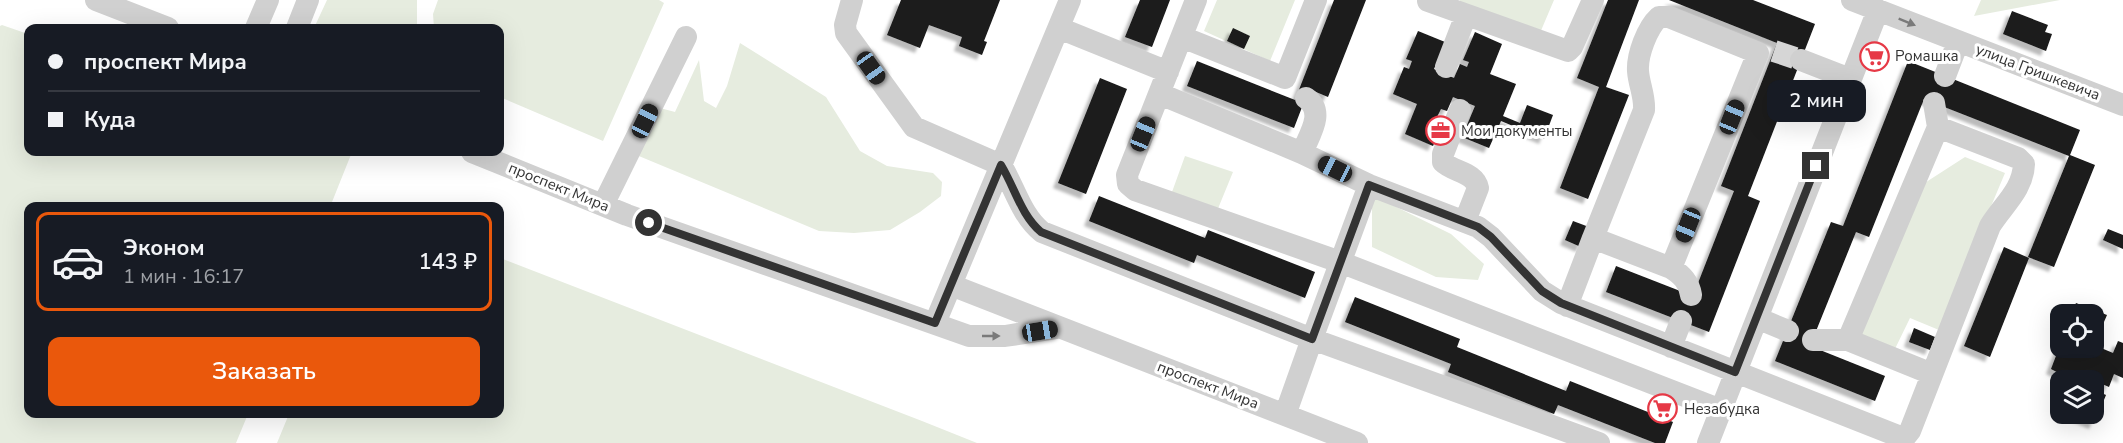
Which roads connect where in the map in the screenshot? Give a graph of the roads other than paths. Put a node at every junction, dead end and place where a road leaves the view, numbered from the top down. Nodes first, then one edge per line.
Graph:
1 (96, 0) edge
2 (268, 0) edge
3 (308, 0) edge
4 (852, 0) edge
5 (1070, 0) edge
6 (1196, 0) edge
7 (1316, 0) edge
8 (1593, 0) edge
9 (1852, 0) edge
10 (1428, 1) edge
11 (1878, 10) junction
12 (1466, 15) junction
13 (158, 24) edge
14 (258, 24) edge
15 (299, 24) edge
16 (1059, 28) junction
17 (686, 37) dead end
18 (1182, 37) junction
19 (1958, 42) junction
20 (1801, 60) tunnel mouth
21 (1446, 67) dead end
22 (1168, 72) junction
23 (1945, 76) dead end
24 (1850, 79) junction
25 (1296, 90) junction
26 (1160, 94) junction
27 (1934, 103) dead end
28 (2123, 105) edge
29 (1460, 110) dead end
30 (1938, 127) junction
31 (1302, 153) junction
32 (482, 156) edge
33 (1001, 165) junction
34 (1369, 185) junction
35 (603, 205) junction
36 (1465, 221) junction
37 (1593, 238) junction
38 (1340, 262) junction
39 (1671, 268) junction
40 (951, 285) junction
41 (1691, 295) dead end
42 (1567, 306) junction
43 (1756, 318) junction
44 (1681, 321) dead end
45 (935, 323) junction
46 (1058, 328) junction
47 (1788, 331) dead end
48 (1312, 339) junction
49 (1813, 340) dead end
50 (1848, 340) junction
51 (1671, 346) junction
52 (1735, 372) junction
53 (1932, 375) junction
54 (1721, 410) junction
55 (1285, 415) junction
56 (1357, 443) edge
57 (1599, 443) edge
58 (1708, 443) edge

1 - 13 street
2 - 14 street
3 - 15 street
4 - 33 street
5 - 16 street
6 - 18 street
7 - 25 street
8 - 12 street
9 - 11 street, улица Гришкевича
10 - 12 street
11 -> 19 street, улица Гришкевича
11 - 24 street
12 - 21 street
16 - 22 street
16 - 33 street
17 - 35 street
18 - 22 street
18 - 25 street
19 - 23 street
19 - 28 street, улица Гришкевича
20 - 24 street
22 - 26 street
24 - 43 street
25 - 31 street
26 - 31 street
26 - 38 street
27 - 30 street
29 - 36 street
30 - 50 street
30 - 53 street
31 - 34 street
32 - 35 street, проспект Мира
33 - 40 street
33 - 48 street
34 - 36 street
34 - 38 street
35 - 45 street, проспект Мира
36 - 42 street
37 - 39 street
37 - 39 street
37 - 42 street
38 - 48 street
38 - 54 street
39 - 41 street
40 - 45 street
40 - 46 street, проспект Мира
42 - 51 street
43 - 47 street
43 - 52 street
44 - 51 street
45 -> 46 street, проспект Мира
46 - 55 street, проспект Мира
48 - 55 street
48 - 57 street
49 - 50 street
50 - 53 street
51 - 52 street
52 - 53 street
52 - 54 street
54 - 58 street
55 - 56 street, проспект Мира

